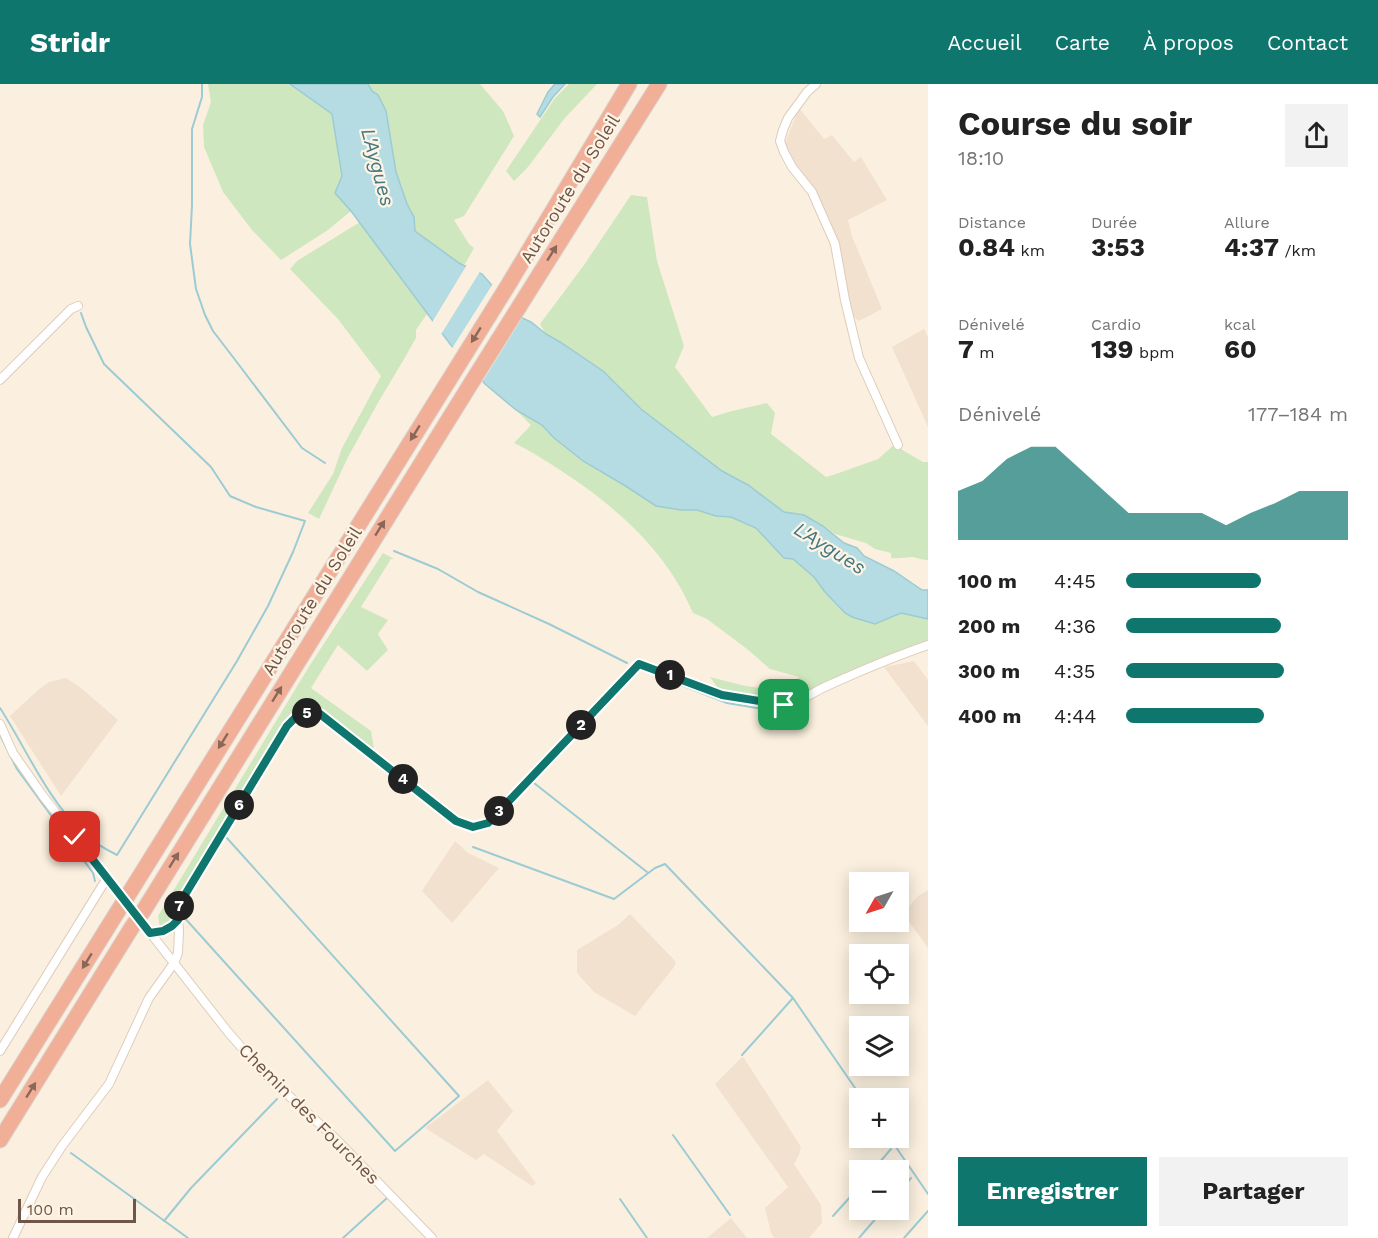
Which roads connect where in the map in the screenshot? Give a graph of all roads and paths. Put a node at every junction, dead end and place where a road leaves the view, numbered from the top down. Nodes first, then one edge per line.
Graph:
1 (629, 84) edge
2 (659, 84) edge
3 (816, 84) edge
4 (78, 306) dead end
5 (0, 380) edge
6 (898, 445) dead end
7 (928, 645) edge
8 (0, 724) edge
9 (107, 878) junction
10 (178, 920) junction
11 (150, 933) junction
12 (174, 963) junction
13 (0, 1052) edge
14 (0, 1101) edge
15 (0, 1140) edge
16 (13, 1238) edge
17 (432, 1238) edge

1 -> 14 highway, Autoroute du Soleil, bridge
15 -> 2 highway, Autoroute du Soleil, bridge
3 - 6 street
4 - 5 street
7 - 10 street
8 - 9 street, Chemin des Fourches
9 - 11 street, Chemin des Fourches
9 - 13 street
10 - 11 street
10 - 12 street
11 - 12 street, Chemin des Fourches
12 - 16 street
12 - 17 street, Chemin des Fourches

